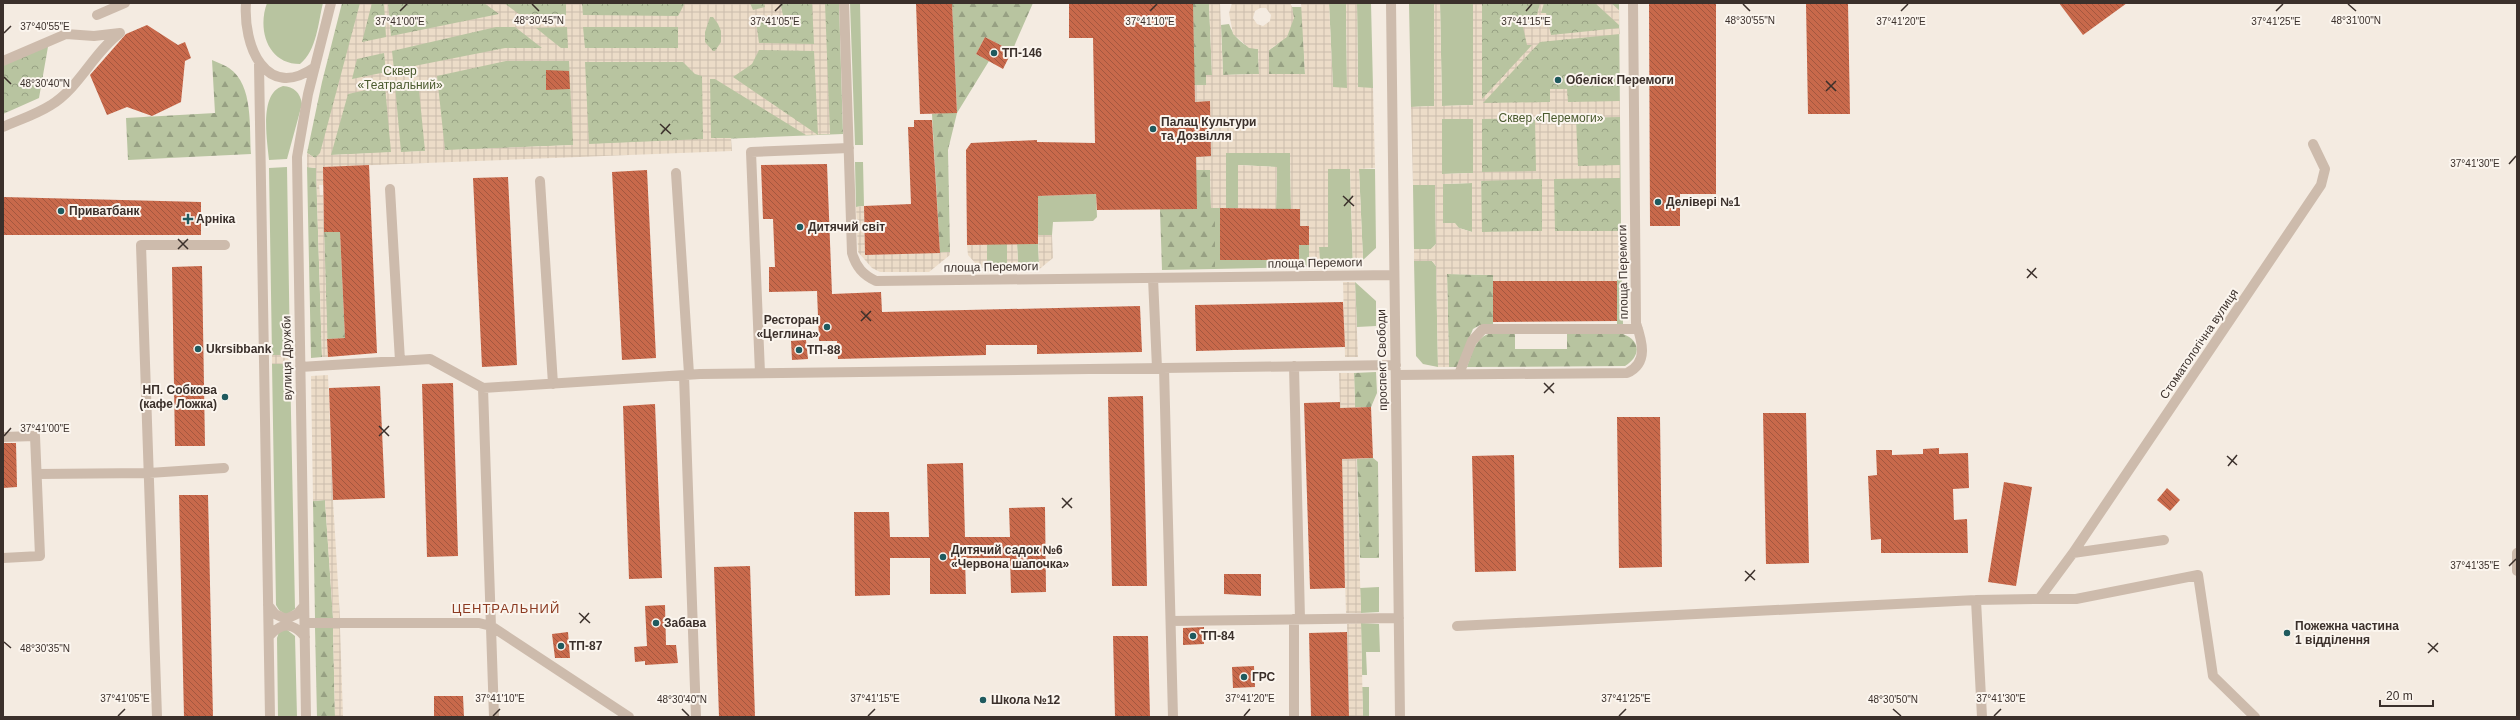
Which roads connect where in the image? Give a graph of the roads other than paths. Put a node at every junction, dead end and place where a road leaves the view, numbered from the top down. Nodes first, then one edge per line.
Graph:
1 (125, 3) edge
2 (238, 3) edge
3 (246, 3) edge
4 (331, 3) edge
5 (844, 3) edge
6 (1391, 3) edge
7 (1633, 3) edge
8 (97, 15) dead end
9 (245, 19) junction
10 (3, 61) edge
11 (259, 64) junction
12 (315, 67) junction
13 (3, 127) edge
14 (2313, 144) dead end
15 (849, 148) junction
16 (676, 173) dead end
17 (540, 181) dead end
18 (390, 189) dead end
19 (226, 245) dead end
20 (1394, 275) junction
21 (1153, 278) junction
22 (1638, 329) junction
23 (400, 361) junction
24 (1294, 366) junction
25 (300, 367) junction
26 (1160, 368) junction
27 (1396, 370) junction
28 (760, 373) junction
29 (686, 374) junction
30 (1459, 374) junction
31 (553, 384) junction
32 (483, 388) junction
33 (3, 437) edge
34 (224, 468) dead end
35 (149, 473) junction
36 (37, 474) junction
37 (2164, 540) dead end
38 (2073, 553) junction
39 (2517, 553) edge
40 (3, 558) edge
41 (2517, 571) edge
42 (2040, 599) junction
43 (1976, 600) junction
44 (268, 605) junction
45 (304, 606) junction
46 (1399, 618) junction
47 (1297, 619) junction
48 (1171, 621) junction
49 (305, 623) junction
50 (491, 626) junction
51 (1457, 626) dead end
52 (269, 636) junction
53 (305, 637) junction
54 (157, 717) edge
55 (270, 717) edge
56 (306, 717) edge
57 (494, 717) edge
58 (629, 717) edge
59 (696, 717) edge
60 (1173, 717) edge
61 (1294, 717) edge
62 (1400, 717) edge
63 (1982, 717) edge
64 (2255, 717) edge

1 - 8 street
2 - 9 street
3 - 9 street
4 - 12 street, вулиця Дружби
5 - 15 street, площа Перемоги
6 - 20 street, проспект Свободи
7 - 22 street, площа Перемоги
9 - 11 street
10 - 13 street
11 - 12 street
11 - 44 street, вулиця Дружби
12 - 25 street, вулиця Дружби
14 - 38 street, Стоматологічна вулиця
15 - 21 street, площа Перемоги
15 - 28 street
16 - 29 street
17 - 31 street
18 - 23 street
19 - 35 street
20 - 21 street, площа Перемоги
20 - 27 street, проспект Свободи
21 - 26 street
22 - 30 street
22 - 30 street, площа Перемоги
23 - 25 street
23 - 32 street
24 - 26 street, площа Перемоги
24 - 27 street, площа Перемоги
24 - 47 street
25 - 45 street, вулиця Дружби
26 - 28 street, площа Перемоги
26 - 48 street
27 - 30 street, площа Перемоги
27 - 46 street, проспект Свободи
28 - 29 street, площа Перемоги
29 - 31 street, площа Перемоги
29 - 59 street
31 - 32 street, площа Перемоги
32 - 50 street
33 - 36 street
34 - 35 street
35 - 36 street
35 - 54 street
36 - 40 street
37 - 38 street
38 - 42 street, Стоматологічна вулиця
39 - 41 street
42 - 43 street
42 - 64 street
43 - 51 street
43 - 63 street
44 - 45 street
44 - 52 street, вулиця Дружби
45 - 49 street, вулиця Дружби
46 - 47 street
46 - 62 street, проспект Свободи
47 - 48 street
47 - 61 street
48 - 60 street
49 - 50 street
49 - 53 street, вулиця Дружби
50 - 57 street
50 - 58 street
52 - 53 street
52 - 55 street, вулиця Дружби
53 - 56 street, вулиця Дружби

